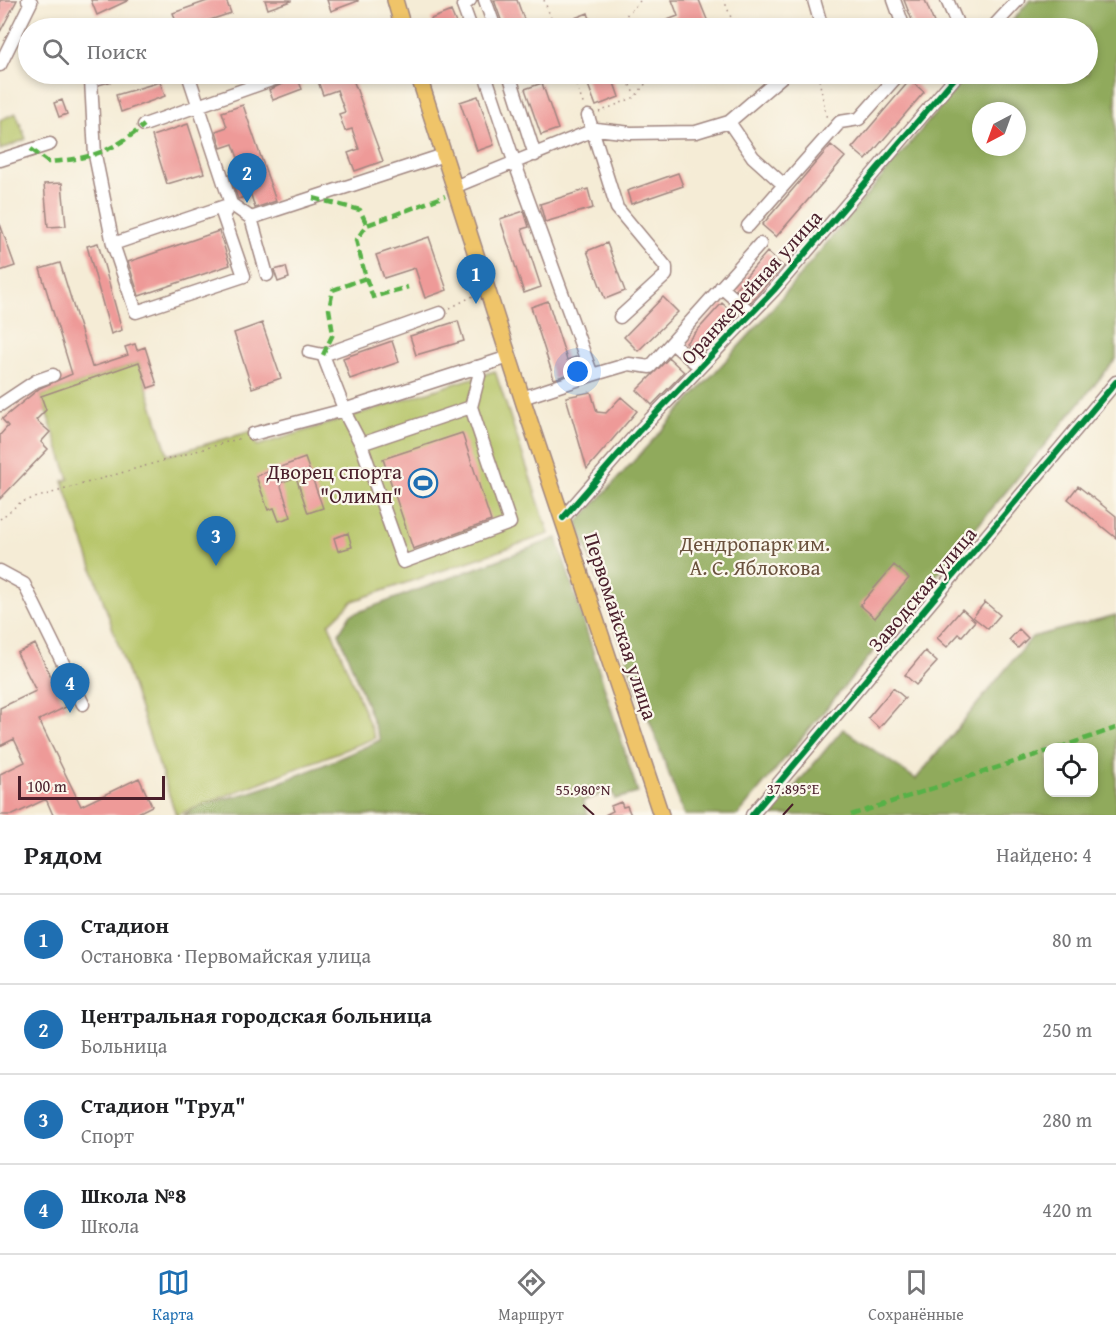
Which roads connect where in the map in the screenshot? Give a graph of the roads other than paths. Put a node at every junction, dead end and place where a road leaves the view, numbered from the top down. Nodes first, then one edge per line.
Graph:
1 (28, 0) edge
2 (395, 0) edge
3 (470, 0) edge
4 (485, 0) edge
5 (814, 0) edge
6 (894, 0) edge
7 (947, 0) edge
8 (1018, 0) edge
9 (23, 18) edge
10 (401, 18) edge
11 (467, 18) edge
12 (491, 18) edge
13 (819, 18) edge
14 (900, 18) edge
15 (955, 18) edge
16 (1002, 18) edge
17 (18, 28) edge
18 (0, 65) edge
19 (91, 84) edge
20 (192, 84) edge
21 (259, 84) edge
22 (421, 84) edge
23 (488, 84) edge
24 (512, 84) edge
25 (773, 84) edge
26 (890, 84) edge
27 (949, 84) edge
28 (199, 105) junction
29 (588, 116) road end
30 (729, 122) junction
31 (144, 125) dead end
32 (591, 130) junction
33 (50, 144) dead end
34 (536, 154) junction
35 (444, 155) junction
36 (0, 160) edge
37 (514, 161) junction
38 (784, 185) junction
39 (454, 187) junction
40 (231, 204) junction
41 (250, 218) junction
42 (748, 225) dead end
43 (113, 244) junction
44 (760, 244) dead end
45 (267, 275) dead end
46 (722, 287) junction
47 (440, 313) road end
48 (752, 313) junction
49 (620, 317) dead end
50 (672, 343) junction
51 (309, 352) dead end
52 (322, 355) junction
53 (509, 357) junction
54 (476, 367) junction
55 (700, 367) junction
56 (53, 375) dead end
57 (592, 375) junction
58 (1116, 382) edge
59 (522, 398) junction
60 (0, 405) edge
61 (471, 407) junction
62 (344, 410) junction
63 (254, 434) road end
64 (361, 444) junction
65 (563, 518) junction
66 (0, 571) edge
67 (83, 704) dead end
68 (661, 815) edge
69 (752, 815) edge

1 - 9 street
2 - 10 main road
3 - 11 street
4 - 12 street
5 - 13 street
6 - 14 street
7 - 15 street
8 - 16 street
17 - 18 street
19 - 43 street
20 - 28 street
21 - 28 street
22 - 35 main road, Первомайская улица
23 - 37 street
24 - 34 street
25 - 30 street
26 - 38 street
27 - 48 street, Оранжерейная улица
28 - 31 street
28 - 40 street
29 - 32 street
30 - 32 street
30 - 38 street
32 - 34 street
32 - 49 street
33 - 36 street
34 - 37 street
35 - 39 main road, Первомайская улица
35 - 41 street
37 - 39 street
37 - 57 street
38 - 42 street
39 - 53 main road, Первомайская улица
40 - 41 street
40 - 43 street
40 - 43 street
41 - 45 street
44 - 46 street
46 - 48 street
46 - 50 street
47 - 52 street
48 - 55 street, Оранжерейная улица
50 - 55 street
50 - 57 street
51 - 52 street
52 - 62 street
53 - 54 street
53 - 59 main road, Первомайская улица
54 - 61 street
54 - 62 street
55 - 65 street, Оранжерейная улица
56 - 60 street
57 - 59 street
58 - 69 street, Заводская улица
59 - 65 main road, Первомайская улица
61 - 64 street
61 - 64 street
62 - 63 street
62 - 64 street
65 - 68 main road, Первомайская улица
66 - 67 street

